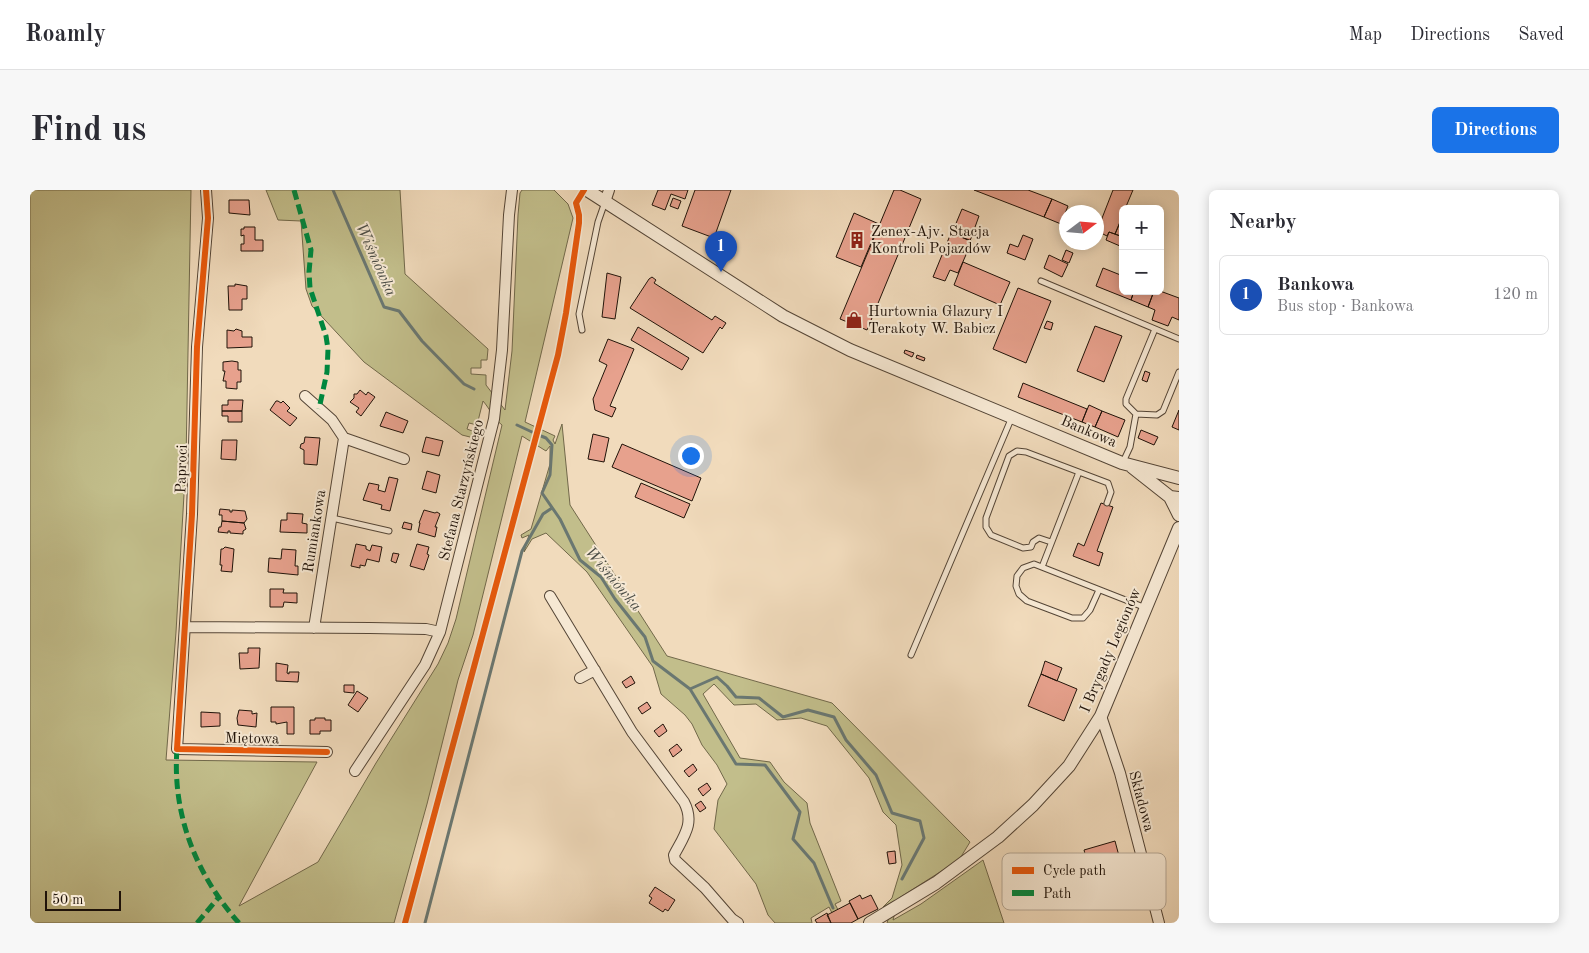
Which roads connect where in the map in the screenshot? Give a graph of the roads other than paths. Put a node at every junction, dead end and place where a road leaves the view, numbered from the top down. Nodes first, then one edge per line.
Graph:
1 (206, 190) edge
2 (512, 190) edge
3 (587, 190) edge
4 (607, 196) edge
5 (1041, 281) dead end
6 (1155, 328) junction
7 (582, 330) dead end
8 (1179, 339) edge
9 (1179, 372) edge
10 (305, 396) dead end
11 (1136, 414) junction
12 (1012, 417) junction
13 (344, 438) junction
14 (404, 459) dead end
15 (1126, 464) junction
16 (1079, 472) junction
17 (1178, 477) edge
18 (1175, 497) edge
19 (1107, 503) dead end
20 (1179, 515) edge
21 (332, 518) junction
22 (1179, 528) edge
23 (389, 530) dead end
24 (1051, 542) junction
25 (1042, 567) junction
26 (1099, 590) junction
27 (550, 596) dead end
28 (1146, 608) junction
29 (185, 627) junction
30 (314, 628) junction
31 (440, 632) junction
32 (911, 655) dead end
33 (594, 670) junction
34 (580, 678) dead end
35 (1101, 716) junction
36 (177, 749) joint
37 (327, 752) dead end
38 (354, 771) dead end
39 (1141, 853) edge
40 (1156, 910) edge
41 (738, 923) edge
42 (870, 923) edge
43 (1159, 923) edge

1 - 29 street, Paproci
2 - 31 street, Stefana Starzyńskiego
3 - 4 street, Bankowa
4 - 7 lane
4 - 12 street, Bankowa
5 - 6 lane
6 - 8 lane
6 - 11 lane
9 - 11 lane
10 - 13 street
11 - 15 lane
12 - 15 street, Bankowa
12 - 32 lane
13 - 14 street
13 - 21 street, Rumiankowa
15 - 17 street, Bankowa
15 - 18 street, Bankowa
16 - 19 lane
16 - 24 lane
16 - 24 lane
18 - 20 street, Bankowa
21 - 23 lane
21 - 30 street, Rumiankowa
22 - 28 street, I Brygady Legionów
24 - 25 lane
25 - 26 lane
25 - 26 lane
26 - 28 lane
27 - 33 street
28 - 35 street, I Brygady Legionów
29 - 30 street
29 - 36 street, Paproci
30 - 31 street
31 - 38 street, Stefana Starzyńskiego
33 - 34 street
33 - 41 street
35 - 39 street, Składowa
35 - 42 street, I Brygady Legionów
36 - 37 street, Miętowa
40 - 43 street, Składowa

